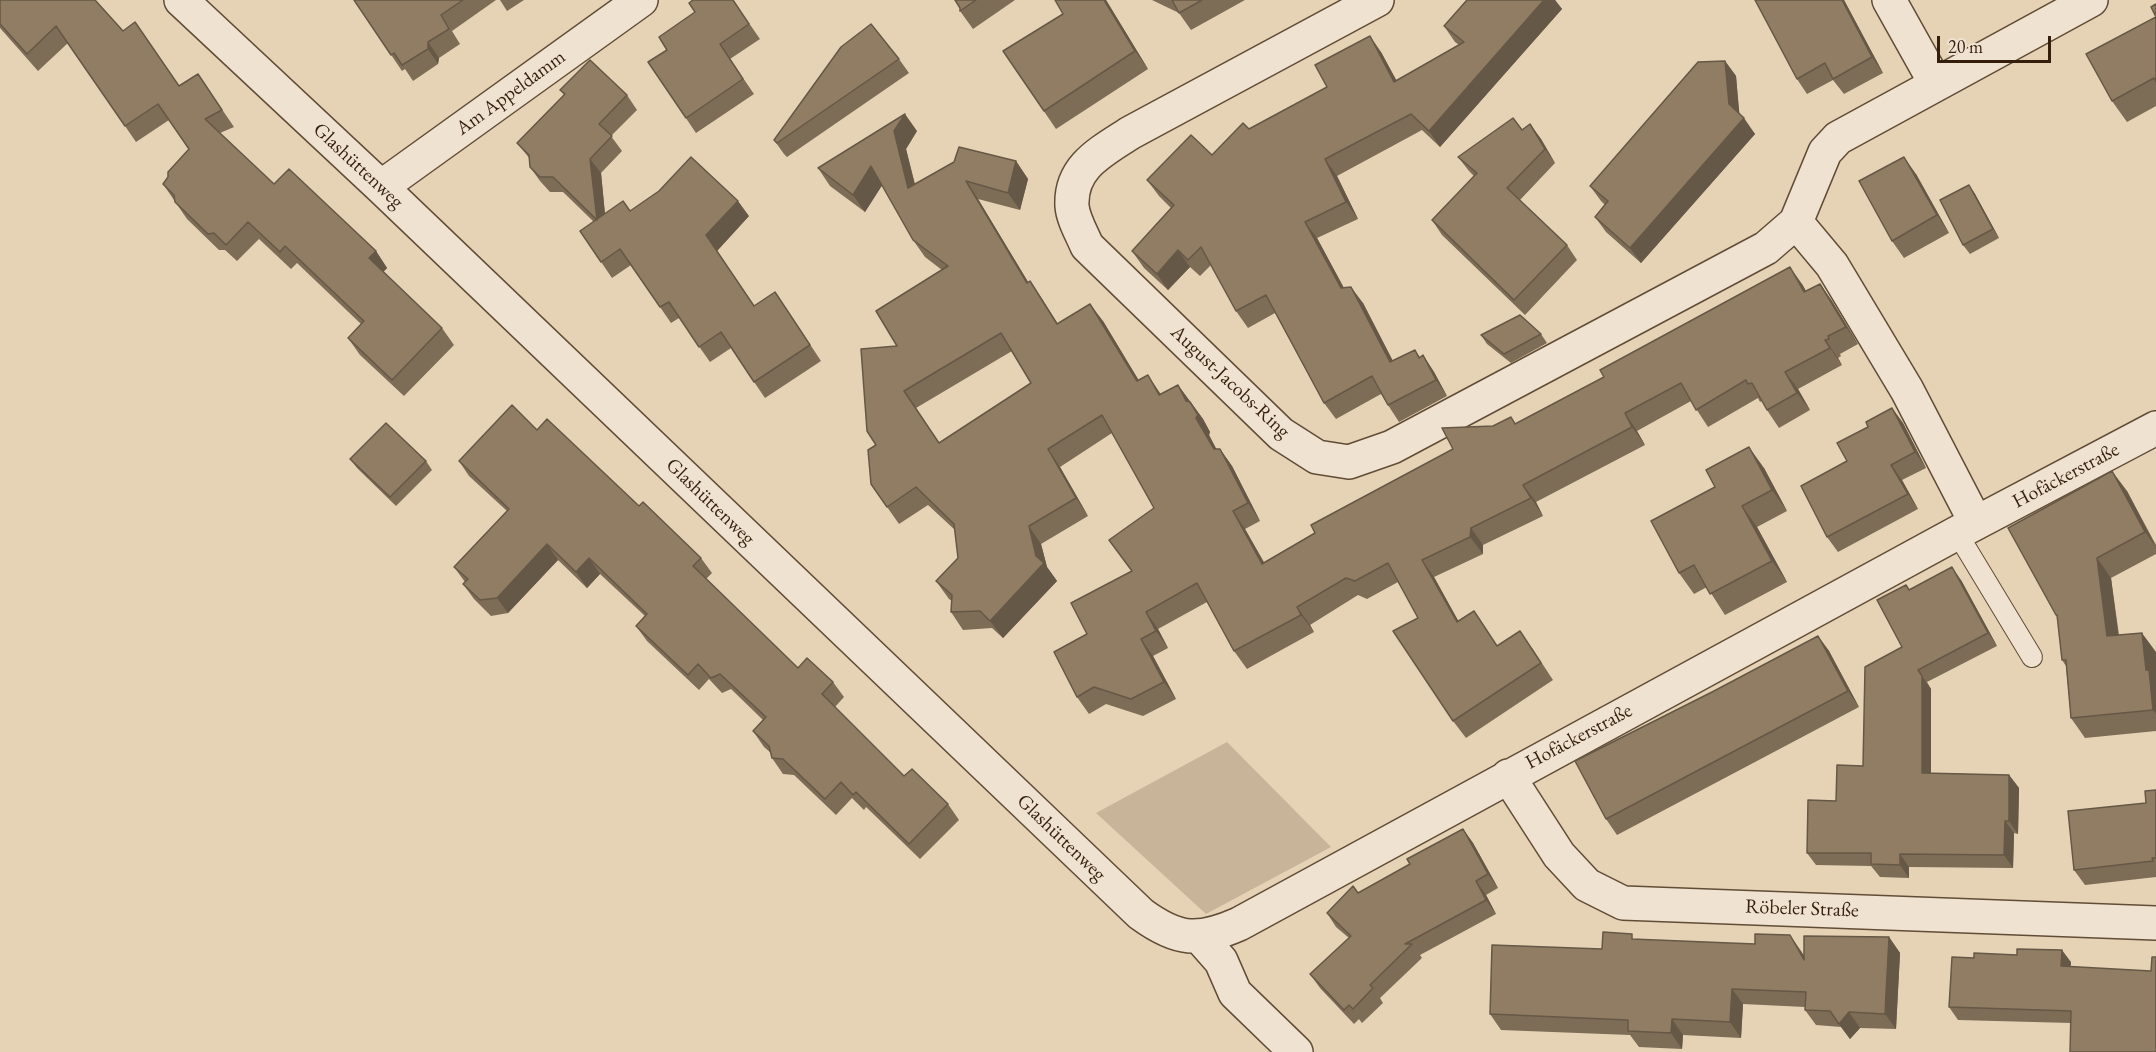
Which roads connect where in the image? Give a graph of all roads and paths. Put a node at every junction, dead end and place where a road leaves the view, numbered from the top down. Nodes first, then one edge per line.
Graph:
1 (181, 0) edge
2 (1377, 0) edge
3 (1889, 0) edge
4 (2091, 0) edge
5 (628, 4) edge
6 (1936, 84) junction
7 (381, 187) junction
8 (1796, 222) junction
9 (2156, 428) edge
10 (1966, 528) junction
11 (2032, 657) dead end
12 (1508, 776) junction
13 (2156, 923) edge
14 (1199, 936) junction
15 (1296, 1052) edge

1 - 7 street, Glashüttenweg
2 - 8 street, August-Jacobs-Ring
3 - 6 street
4 - 6 street, August-Jacobs-Ring
5 - 7 street, Am Appeldamm
6 - 8 street, August-Jacobs-Ring
7 - 14 street, Glashüttenweg
8 - 10 street
9 - 10 street, Hofäckerstraße
10 - 11 lane
10 - 12 street, Hofäckerstraße
12 - 13 street, Röbeler Straße
12 - 14 street, Hofäckerstraße
14 - 15 street

